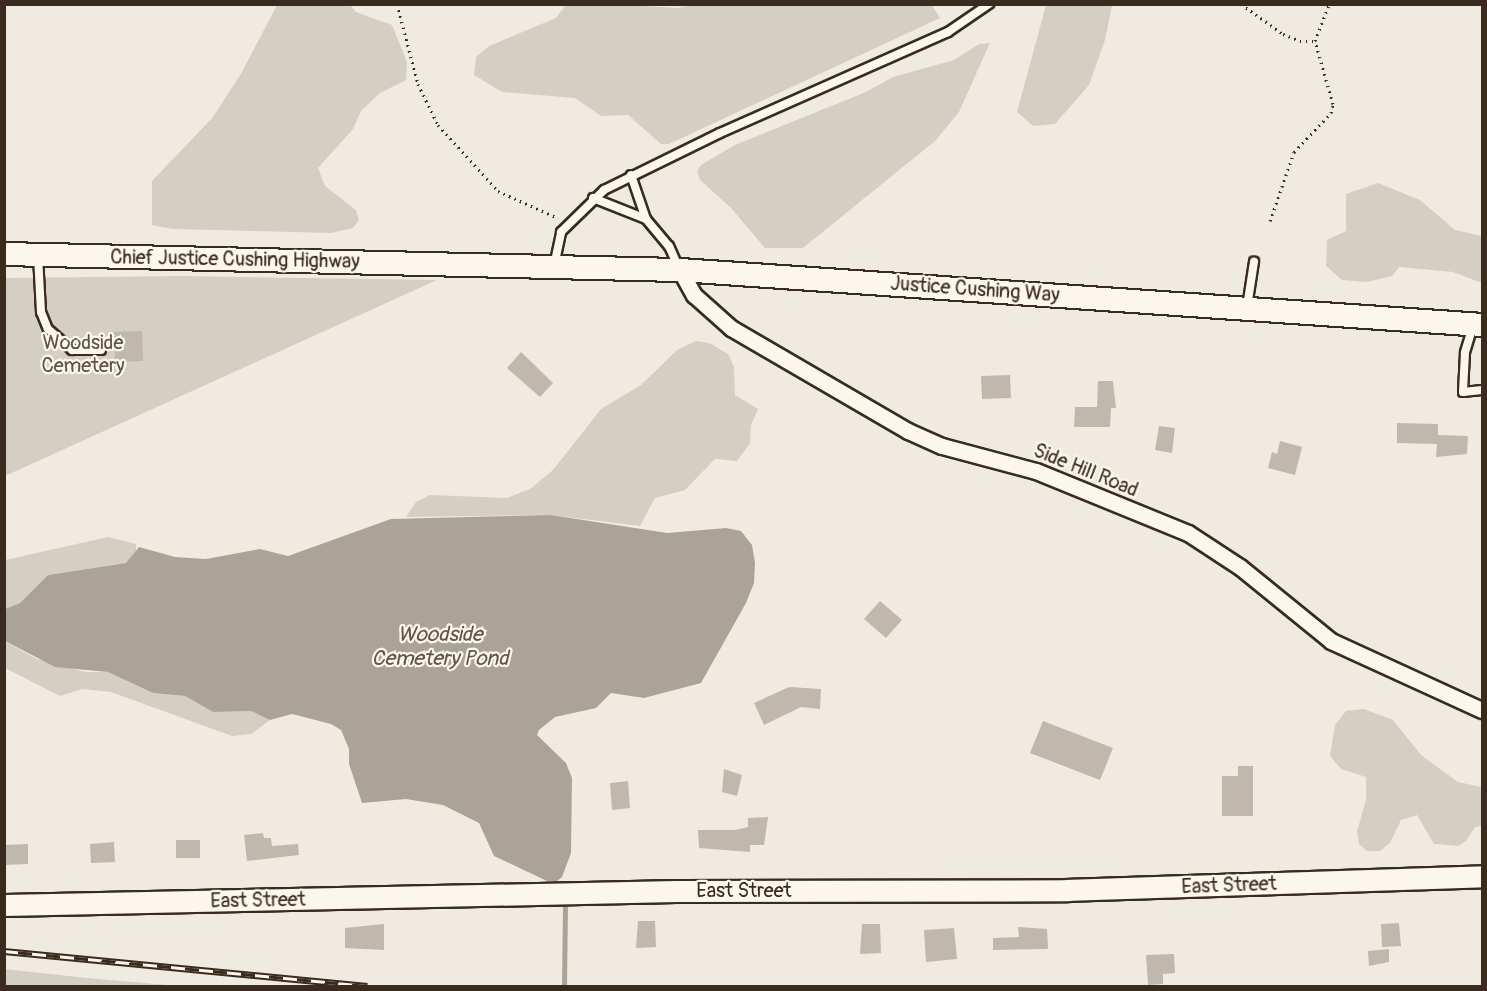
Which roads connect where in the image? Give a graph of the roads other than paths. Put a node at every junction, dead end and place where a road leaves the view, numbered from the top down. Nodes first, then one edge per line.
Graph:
1 (989, 4) edge
2 (631, 175) junction
3 (593, 198) junction
4 (646, 219) junction
5 (4, 254) edge
6 (38, 255) junction
7 (1254, 262) dead end
8 (466, 264) joint
9 (554, 266) junction
10 (680, 270) junction
11 (1247, 308) junction
12 (1478, 325) edge
13 (101, 350) dead end
14 (1482, 390) edge
15 (1482, 710) edge
16 (1482, 876) edge
17 (4, 905) edge

1 - 2 lane
2 - 3 lane
2 - 4 lane
3 - 4 lane
3 - 9 lane
4 - 10 lane
5 - 6 main road, Chief Justice Cushing Highway
6 - 8 main road, Chief Justice Cushing Highway
6 - 13 lane
7 - 11 lane
8 - 9 main road, Justice Cushing Way
9 - 10 main road, Justice Cushing Way
10 - 11 main road, Justice Cushing Way
10 - 15 street, Side Hill Road
11 - 12 main road, Justice Cushing Way
12 - 14 lane
16 - 17 main road, East Street

